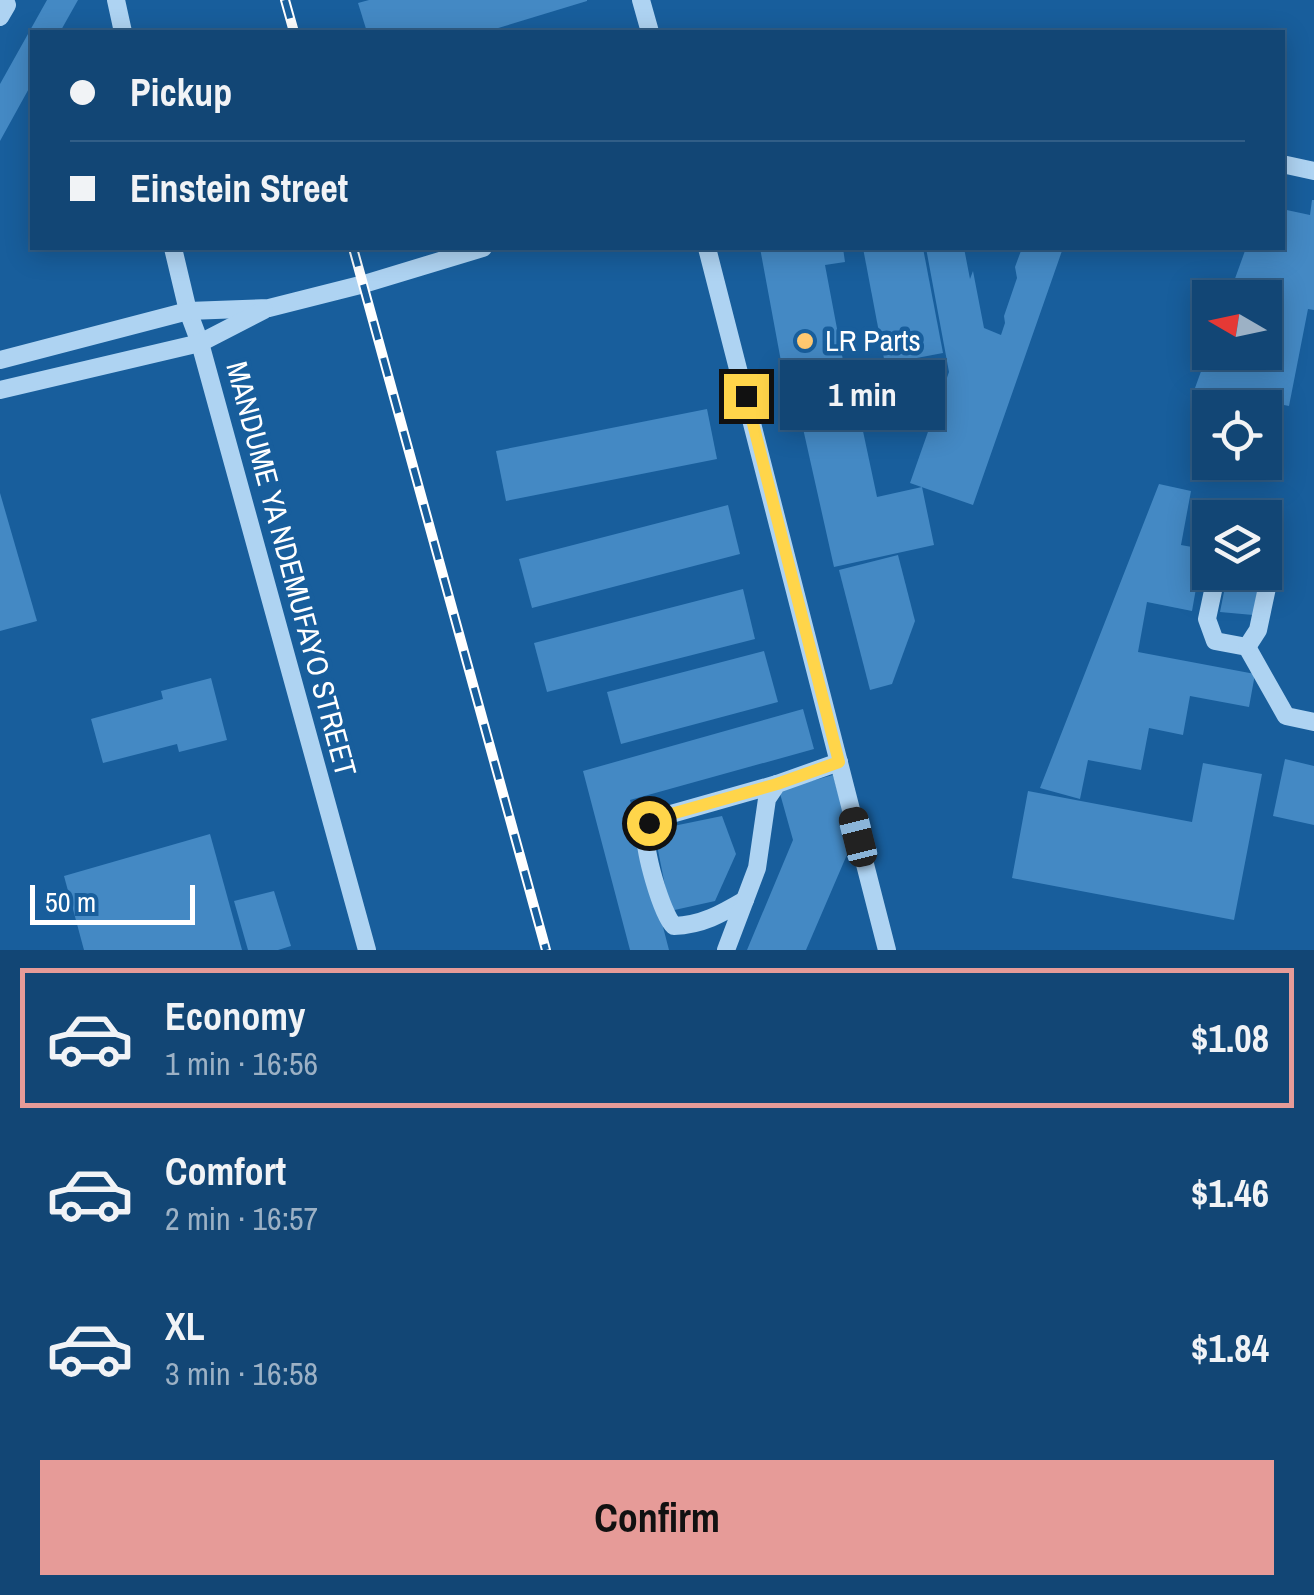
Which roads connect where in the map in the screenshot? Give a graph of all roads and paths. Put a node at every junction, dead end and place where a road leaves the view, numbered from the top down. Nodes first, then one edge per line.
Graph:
1 (5, 0) edge
2 (116, 0) edge
3 (641, 0) edge
4 (0, 17) edge
5 (124, 30) edge
6 (649, 30) edge
7 (1285, 165) edge
8 (1314, 171) edge
9 (173, 250) edge
10 (476, 250) edge
11 (709, 250) edge
12 (268, 308) junction
13 (188, 311) junction
14 (200, 342) junction
15 (0, 360) edge
16 (0, 390) edge
17 (1213, 590) edge
18 (1267, 590) edge
19 (1247, 647) junction
20 (1314, 722) edge
21 (839, 762) junction
22 (777, 784) junction
23 (745, 900) junction
24 (367, 950) edge
25 (726, 950) edge
26 (887, 950) edge

1 - 4 street
2 - 5 street
3 - 6 street
7 - 8 street
9 - 13 street
10 - 12 street
11 - 21 street
12 - 13 street
12 - 14 street
13 - 14 street
13 - 15 street
14 - 16 street, MANDUME YA NDEMUFAYO STREET
14 - 24 street, MANDUME YA NDEMUFAYO STREET
17 - 19 street
18 - 19 street
19 - 20 street
21 - 22 street
21 - 26 street
22 - 23 street
22 - 23 street
23 - 25 street

